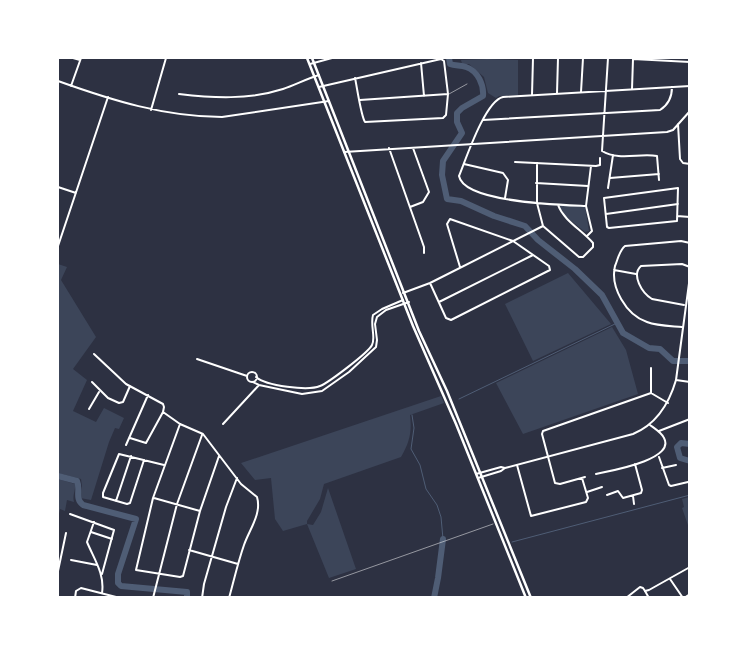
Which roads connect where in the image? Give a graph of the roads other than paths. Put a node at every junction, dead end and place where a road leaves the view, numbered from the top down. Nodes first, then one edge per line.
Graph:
1 (74, 58) edge
2 (166, 58) edge
3 (307, 58) edge
4 (313, 58) edge
5 (332, 58) edge
6 (533, 58) edge
7 (558, 58) edge
8 (583, 58) edge
9 (608, 58) edge
10 (80, 59) edge
11 (690, 62) edge
12 (314, 63) junction
13 (421, 63) junction
14 (310, 64) junction
15 (319, 75) junction
16 (315, 76) junction
17 (355, 78) junction
18 (58, 81) edge
19 (467, 84) dead end
20 (71, 86) junction
21 (321, 86) junction
22 (690, 86) edge
23 (672, 88) junction
24 (632, 89) junction
25 (606, 90) junction
26 (582, 92) junction
27 (557, 93) junction
28 (179, 94) dead end
29 (448, 94) junction
30 (532, 95) junction
31 (424, 96) junction
32 (108, 97) junction
33 (360, 100) junction
34 (325, 101) junction
35 (329, 101) junction
36 (151, 110) junction
37 (690, 111) edge
38 (605, 113) junction
39 (482, 120) junction
40 (338, 124) junction
41 (678, 124) junction
42 (334, 126) junction
43 (603, 136) junction
44 (472, 143) junction
45 (412, 147) junction
46 (389, 148) junction
47 (349, 151) junction
48 (344, 152) junction
49 (613, 155) junction
50 (600, 158) dead end
51 (515, 162) dead end
52 (537, 163) junction
53 (464, 164) junction
54 (690, 164) edge
55 (591, 166) junction
56 (659, 174) junction
57 (610, 178) junction
58 (659, 180) dead end
59 (536, 183) junction
60 (588, 186) junction
61 (58, 187) edge
62 (608, 188) dead end
63 (76, 193) junction
64 (505, 198) junction
65 (536, 204) junction
66 (678, 204) junction
67 (558, 205) junction
68 (586, 206) junction
69 (410, 207) junction
70 (606, 214) junction
71 (677, 216) junction
72 (690, 217) edge
73 (543, 226) junction
74 (587, 236) junction
75 (513, 241) junction
76 (690, 242) edge
77 (58, 246) edge
78 (424, 253) dead end
79 (534, 255) junction
80 (460, 267) junction
81 (690, 267) edge
82 (614, 270) junction
83 (636, 274) junction
84 (690, 276) edge
85 (430, 283) junction
86 (405, 292) junction
87 (400, 294) junction
88 (408, 301) junction
89 (404, 302) junction
90 (439, 302) junction
91 (684, 305) junction
92 (682, 327) junction
93 (94, 354) dead end
94 (197, 359) dead end
95 (346, 367) junction
96 (651, 368) dead end
97 (349, 372) junction
98 (247, 376) junction
99 (256, 377) junction
100 (676, 380) junction
101 (92, 382) dead end
102 (253, 382) junction
103 (690, 382) edge
104 (259, 385) junction
105 (130, 386) junction
106 (309, 389) junction
107 (99, 391) junction
108 (310, 394) junction
109 (651, 394) junction
110 (148, 395) junction
111 (668, 402) junction
112 (89, 409) dead end
113 (163, 412) junction
114 (690, 419) edge
115 (180, 424) junction
116 (223, 424) dead end
117 (649, 425) junction
118 (658, 432) junction
119 (203, 434) junction
120 (129, 438) junction
121 (126, 445) dead end
122 (131, 456) junction
123 (220, 456) junction
124 (548, 456) junction
125 (658, 456) junction
126 (144, 460) junction
127 (635, 464) junction
128 (676, 464) dead end
129 (164, 465) junction
130 (517, 465) junction
131 (505, 468) junction
132 (662, 468) junction
133 (488, 470) junction
134 (480, 472) junction
135 (476, 474) junction
136 (489, 474) junction
137 (596, 474) dead end
138 (482, 476) junction
139 (237, 478) junction
140 (478, 478) junction
141 (688, 482) dead end
142 (602, 488) dead end
143 (587, 492) junction
144 (607, 495) dead end
145 (633, 496) junction
146 (153, 498) junction
147 (116, 501) junction
148 (177, 504) junction
149 (634, 504) dead end
150 (200, 511) junction
151 (70, 514) dead end
152 (94, 522) junction
153 (500, 522) junction
154 (496, 523) junction
155 (91, 532) junction
156 (66, 533) dead end
157 (112, 539) junction
158 (189, 550) junction
159 (212, 556) junction
160 (72, 560) dead end
161 (238, 564) junction
162 (97, 565) junction
163 (690, 567) edge
164 (58, 570) edge
165 (159, 573) junction
166 (102, 574) junction
167 (670, 578) junction
168 (332, 581) dead end
169 (644, 591) junction
170 (102, 593) junction
171 (690, 594) edge
172 (153, 596) edge
173 (75, 598) edge
174 (120, 598) edge
175 (202, 598) edge
176 (229, 598) edge
177 (526, 598) edge
178 (531, 598) edge
179 (626, 598) edge
180 (649, 598) edge
181 (684, 598) edge

1 - 10 street
2 - 36 street
3 - 14 main road
4 - 12 main road
5 - 12 street
6 - 30 street
7 - 27 street
8 - 26 street
9 - 25 street
10 - 20 street
11 - 24 street
12 - 14 street
12 - 15 main road
13 - 17 street
13 - 29 street
13 - 31 street
14 - 16 main road
15 - 16 street
15 - 21 main road
16 - 21 main road
16 - 28 street
17 - 21 street
17 - 33 street
18 - 20 street
19 - 29 lane
20 - 32 street
21 - 34 main road
21 - 35 main road
22 - 23 street
23 - 24 street
23 - 38 street
24 - 25 street
25 - 26 street
25 - 38 street
26 - 27 street
27 - 30 street
29 - 31 street
29 - 33 street
30 - 39 street
31 - 33 street
32 - 36 street
32 - 63 street
34 - 35 street
34 - 36 street
34 - 42 main road
35 - 40 main road
37 - 41 street
38 - 39 street
38 - 43 street
39 - 44 street
40 - 42 main road
40 - 47 main road
41 - 43 street
41 - 54 street
42 - 48 main road
43 - 44 street
43 - 49 street
44 - 45 street
44 - 53 street
45 - 46 street
45 - 69 street
46 - 47 street
46 - 69 street
47 - 48 street
47 - 86 main road
48 - 87 main road
49 - 56 street
49 - 57 street
50 - 55 street
51 - 52 street
52 - 55 street
52 - 59 street
53 - 64 street
53 - 64 street
55 - 60 street
56 - 57 street
56 - 58 street
57 - 62 street
59 - 60 street
59 - 65 street
60 - 68 street
61 - 63 street
63 - 77 street
64 - 65 street
65 - 67 street
65 - 73 street
66 - 70 street
66 - 70 street
66 - 71 street
67 - 68 street
67 - 74 street
68 - 74 street
69 - 78 street
70 - 71 street
71 - 72 street
73 - 74 street
73 - 75 street
75 - 79 street
75 - 80 street
75 - 80 street
76 - 82 street
79 - 90 street
79 - 90 street
80 - 85 street
81 - 83 street
82 - 83 street
82 - 92 street
83 - 91 street
84 - 91 street
85 - 86 street
85 - 90 street
86 - 87 street
86 - 88 main road
87 - 89 main road
88 - 89 street
88 - 134 main road
89 - 95 street
89 - 97 street
89 - 135 main road
91 - 92 street
92 - 100 street
93 - 105 street
94 - 98 street
95 - 97 street
95 - 106 street
96 - 109 street
97 - 108 street
98 - 99 street
98 - 102 street
99 - 102 street
99 - 106 street
100 - 103 street
100 - 111 street
101 - 107 street
102 - 104 street
104 - 108 street
104 - 116 street
105 - 107 street
105 - 110 street
106 - 108 street
107 - 112 street
109 - 111 street
109 - 124 street
110 - 113 street
110 - 120 street
111 - 117 street
113 - 115 street
113 - 120 street
114 - 118 street
115 - 119 street
115 - 129 street
117 - 118 street
117 - 124 street
118 - 125 street
119 - 123 street
119 - 148 street
120 - 121 street
122 - 126 street
122 - 147 street
122 - 147 street
123 - 139 street
123 - 150 street
124 - 130 street
124 - 143 street
125 - 127 street
125 - 132 street
126 - 129 street
126 - 147 street
127 - 137 street
127 - 145 street
128 - 132 street
129 - 146 street
130 - 131 street
130 - 143 street
131 - 133 street
131 - 136 street
132 - 141 street
133 - 134 street
133 - 136 street
134 - 135 street
134 - 138 main road
135 - 140 main road
136 - 138 street
138 - 140 street
138 - 153 main road
139 - 159 street
139 - 161 street
140 - 154 main road
142 - 143 street
144 - 145 street
145 - 149 street
146 - 148 street
146 - 165 street
148 - 150 street
148 - 165 street
150 - 158 street
151 - 152 street
152 - 155 street
152 - 157 street
153 - 154 lane
153 - 178 main road
154 - 168 lane
154 - 177 main road
155 - 157 street
155 - 162 street
156 - 164 street
157 - 166 street
158 - 159 street
158 - 165 street
159 - 161 street
159 - 175 street
160 - 162 street
161 - 176 street
162 - 166 street
163 - 167 street
165 - 172 street
166 - 170 street
167 - 169 street
167 - 181 street
169 - 179 street
169 - 180 street
170 - 173 street
170 - 174 street
171 - 181 street

